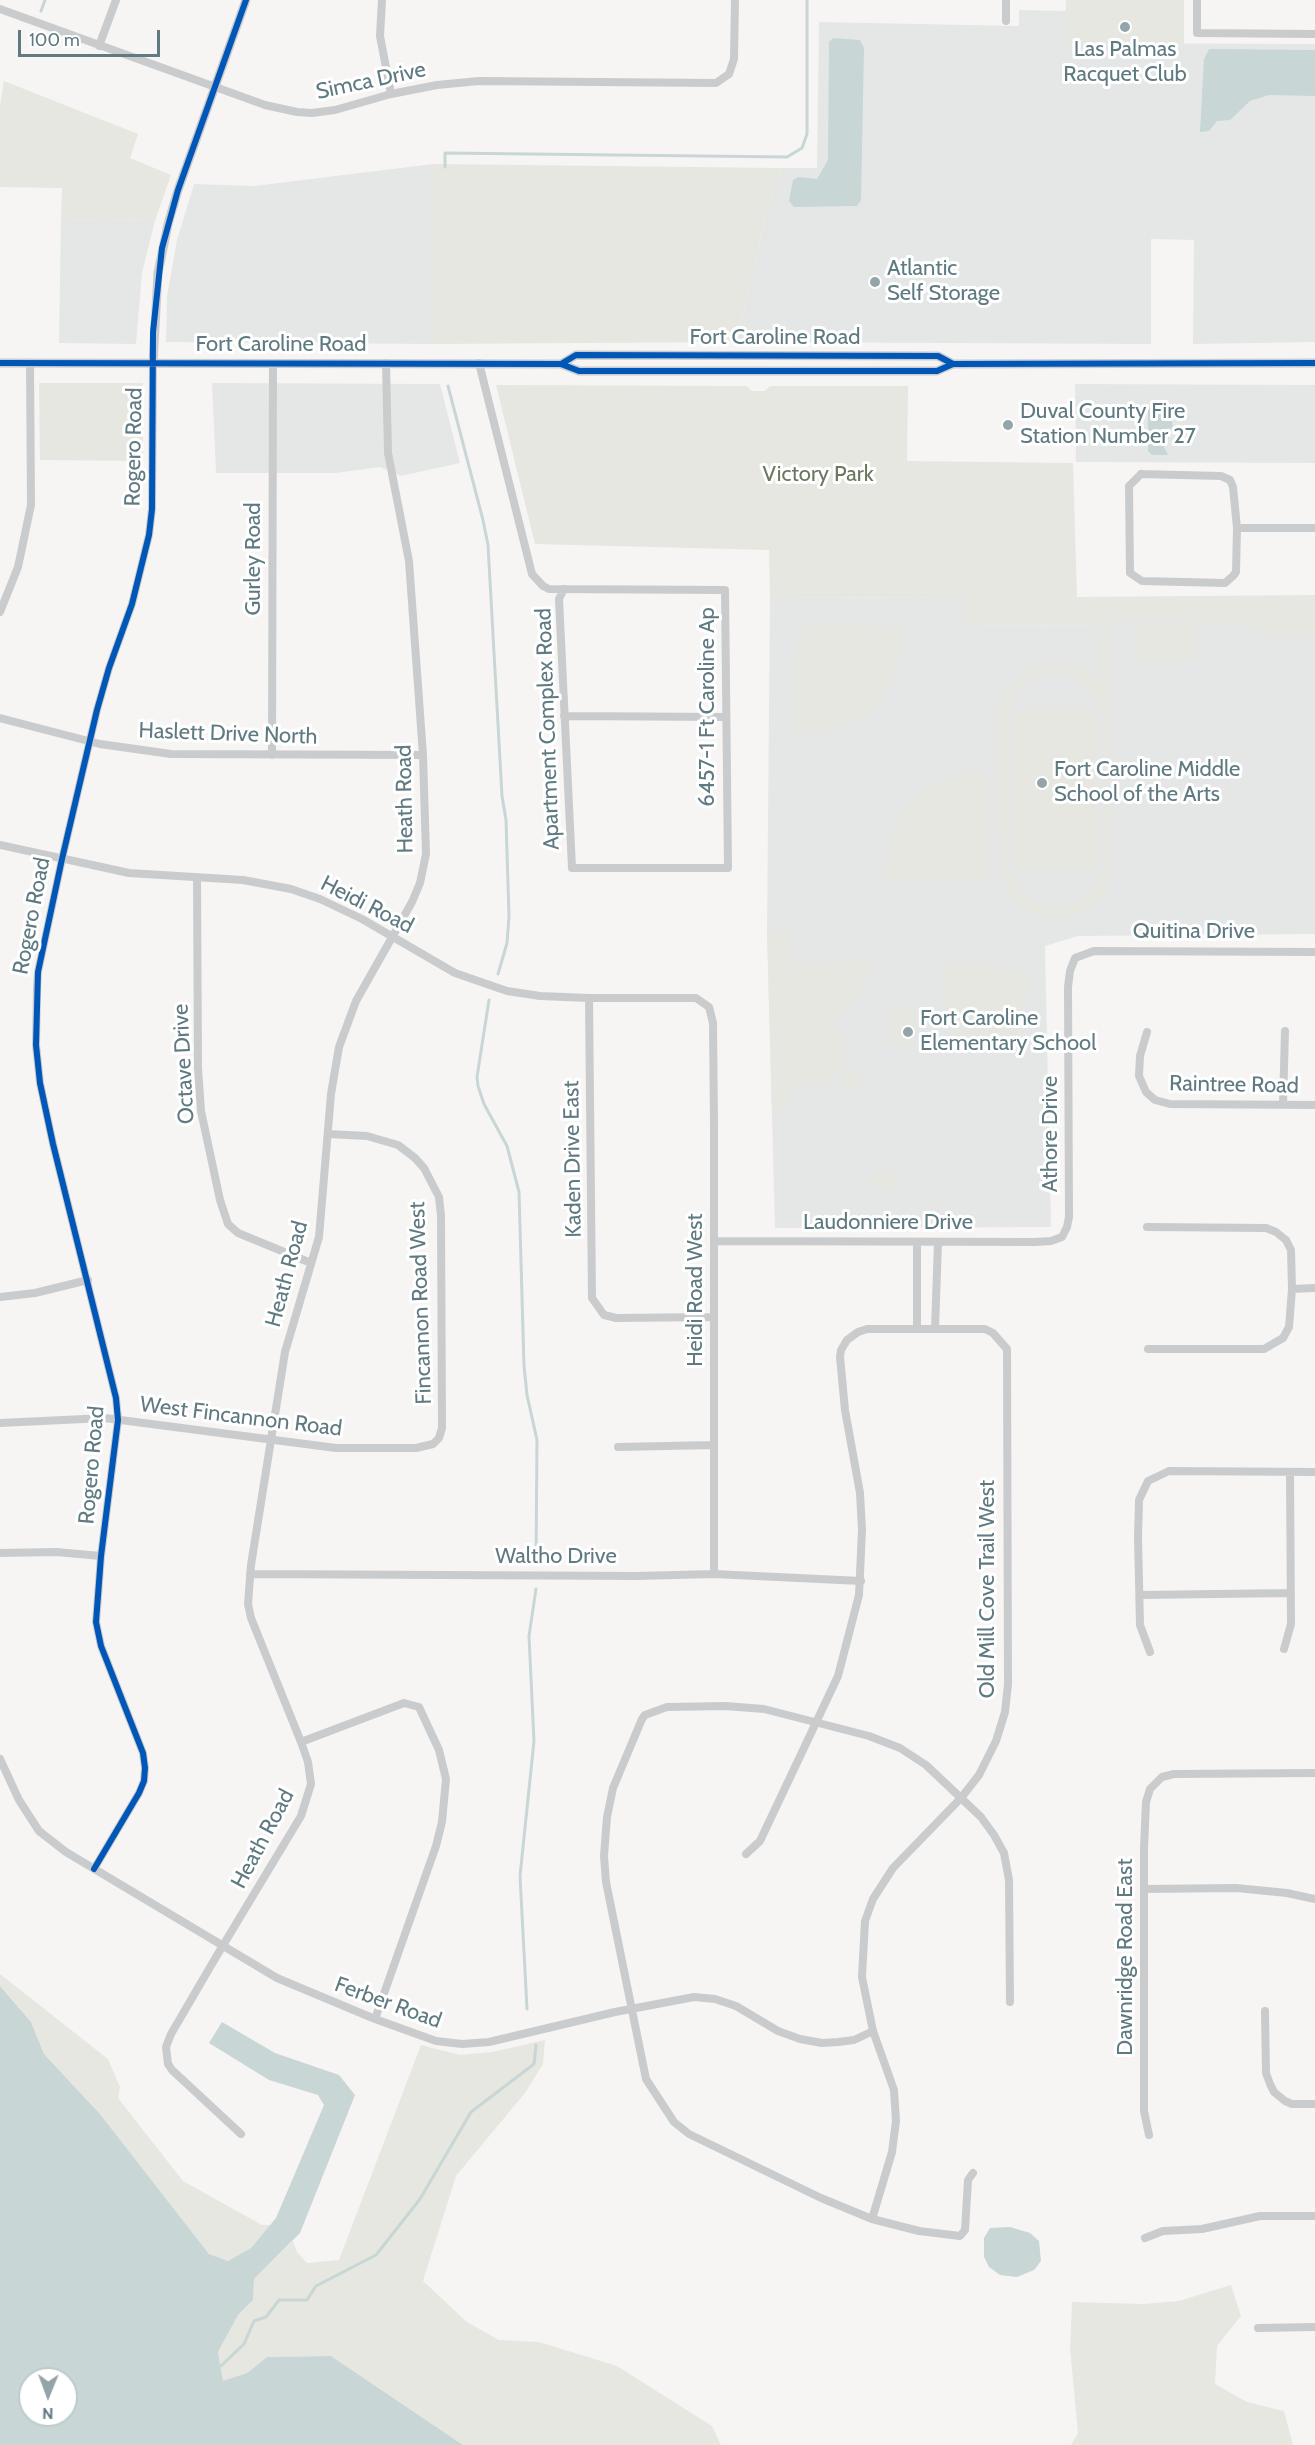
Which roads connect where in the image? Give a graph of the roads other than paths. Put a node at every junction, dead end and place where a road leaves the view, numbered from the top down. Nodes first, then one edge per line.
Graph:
1 (116, 0) edge
2 (246, 0) edge
3 (382, 0) edge
4 (735, 0) edge
5 (1006, 0) edge
6 (1197, 0) edge
7 (0, 9) edge
8 (1006, 21) dead end
9 (1315, 34) edge
10 (99, 45) junction
11 (214, 87) junction
12 (391, 94) junction
13 (0, 363) edge
14 (30, 363) junction
15 (153, 363) junction
16 (273, 363) junction
17 (387, 363) junction
18 (479, 363) junction
19 (1315, 363) edge
20 (561, 364) junction
21 (953, 364) junction
22 (1237, 528) junction
23 (1315, 528) edge
24 (564, 589) junction
25 (0, 612) edge
26 (564, 716) junction
27 (725, 717) junction
28 (0, 718) edge
29 (90, 741) junction
30 (272, 755) junction
31 (423, 755) junction
32 (0, 845) edge
33 (62, 859) junction
34 (647, 868) joint
35 (197, 878) junction
36 (393, 936) junction
37 (1315, 952) edge
38 (1075, 958) joint
39 (589, 998) junction
40 (709, 1006) joint
41 (1285, 1031) dead end
42 (1147, 1032) dead end
43 (1283, 1105) junction
44 (1315, 1105) edge
45 (328, 1134) junction
46 (1147, 1227) dead end
47 (1062, 1236) joint
48 (714, 1241) junction
49 (916, 1242) junction
50 (938, 1242) junction
51 (311, 1263) junction
52 (88, 1281) junction
53 (1315, 1288) edge
54 (1292, 1289) junction
55 (0, 1297) edge
56 (713, 1317) junction
57 (917, 1329) junction
58 (935, 1329) junction
59 (1149, 1349) dead end
60 (118, 1419) junction
61 (0, 1423) edge
62 (439, 1438) joint
63 (269, 1440) junction
64 (714, 1445) junction
65 (618, 1447) dead end
66 (1290, 1472) junction
67 (1315, 1472) edge
68 (0, 1553) edge
69 (101, 1556) junction
70 (250, 1574) junction
71 (714, 1574) junction
72 (861, 1581) junction
73 (1292, 1593) junction
74 (1141, 1595) junction
75 (1284, 1649) dead end
76 (1150, 1652) dead end
77 (816, 1722) junction
78 (301, 1742) junction
79 (0, 1759) edge
80 (1315, 1773) edge
81 (961, 1798) junction
82 (746, 1854) dead end
83 (94, 1869) junction
84 (1144, 1889) junction
85 (1315, 1899) edge
86 (222, 1946) junction
87 (1010, 2002) dead end
88 (631, 2009) junction
89 (1265, 2012) dead end
90 (375, 2019) junction
91 (873, 2031) junction
92 (1315, 2104) edge
93 (241, 2133) dead end
94 (1149, 2135) dead end
95 (973, 2173) dead end
96 (1315, 2216) edge
97 (872, 2220) junction
98 (1145, 2238) dead end
99 (1315, 2327) edge
100 (1258, 2328) dead end

1 - 10 street
2 - 11 street, Rogero Road
3 - 12 street
4 - 12 street, Simca Drive
5 - 8 street
6 - 9 street
7 - 10 street, Simca Drive
10 - 11 street, Simca Drive
11 - 12 street, Simca Drive
11 - 15 street, Rogero Road
13 - 14 street, Fort Caroline Road
14 - 15 street, Fort Caroline Road
14 - 25 street
15 - 16 street, Fort Caroline Road
15 - 29 street, Rogero Road
16 - 17 street, Fort Caroline Road
16 - 30 street, Gurley Road
17 - 18 street, Fort Caroline Road
17 - 31 street, Heath Road
18 - 20 street, Fort Caroline Road
18 - 24 street, Apartment Complex Road
19 - 21 street, Fort Caroline Road
20 - 21 street, Fort Caroline Road
20 - 21 street, Fort Caroline Road
22 - 22 street
22 - 23 street
24 - 26 street, Apartment Complex Road
24 - 27 street, 6457-1 Ft Caroline Ap
26 - 27 street
26 - 34 street, Apartment Complex Road
27 - 34 street, 6457-1 Ft Caroline Ap
28 - 29 street, Haslett Drive North
29 - 30 street, Haslett Drive North
29 - 33 street, Rogero Road
30 - 31 street, Haslett Drive North
31 - 36 street, Heath Road
32 - 33 street, Heidi Road
33 - 35 street, Heidi Road
33 - 52 street, Rogero Road
35 - 36 street, Heidi Road
35 - 51 street, Octave Drive
36 - 39 street, Heidi Road
36 - 45 street, Heath Road
37 - 38 street, Quitina Drive
38 - 47 street, Athore Drive
39 - 40 street, Heidi Road
39 - 56 street, Kaden Drive East
40 - 48 street, Heidi Road West
41 - 43 street
42 - 43 street, Raintree Road
43 - 44 street, Raintree Road
45 - 51 street, Heath Road
45 - 62 street, Fincannon Road West
46 - 54 street
47 - 50 street, Laudonniere Drive
48 - 49 street, Laudonniere Drive
48 - 56 street, Heidi Road West
49 - 50 street, Laudonniere Drive
49 - 57 street
50 - 58 street
51 - 63 street, Heath Road
52 - 55 street
52 - 60 street, Rogero Road
53 - 54 street
54 - 59 street
56 - 64 street, Heidi Road West
57 - 58 street
57 - 72 street
58 - 81 street, Old Mill Cove Trail West
60 - 61 street, West Fincannon Road
60 - 63 street, West Fincannon Road
60 - 69 street, Rogero Road
62 - 63 street, West Fincannon Road
63 - 70 street, Heath Road
64 - 65 street
64 - 71 street, Heidi Road West
66 - 67 street
66 - 73 street
66 - 74 street
68 - 69 street
69 - 83 street, Rogero Road
70 - 71 street, Waltho Drive
70 - 78 street, Heath Road
71 - 72 street, Waltho Drive
72 - 77 street
73 - 74 street
73 - 75 street
74 - 76 street
77 - 81 street
77 - 82 street
77 - 88 street
78 - 86 street, Heath Road
78 - 90 street
79 - 83 street, Ferber Road
80 - 84 street, Dawnridge Road East
81 - 87 street
81 - 91 street, Old Mill Cove Trail West
83 - 86 street, Ferber Road
84 - 85 street
84 - 94 street, Dawnridge Road East
86 - 90 street, Ferber Road
86 - 93 street, Heath Road
88 - 90 street, Ferber Road
88 - 91 street, Ferber Road
88 - 97 street
89 - 92 street
91 - 97 street, Old Mill Cove Trail West
95 - 97 street
96 - 98 street
99 - 100 street

